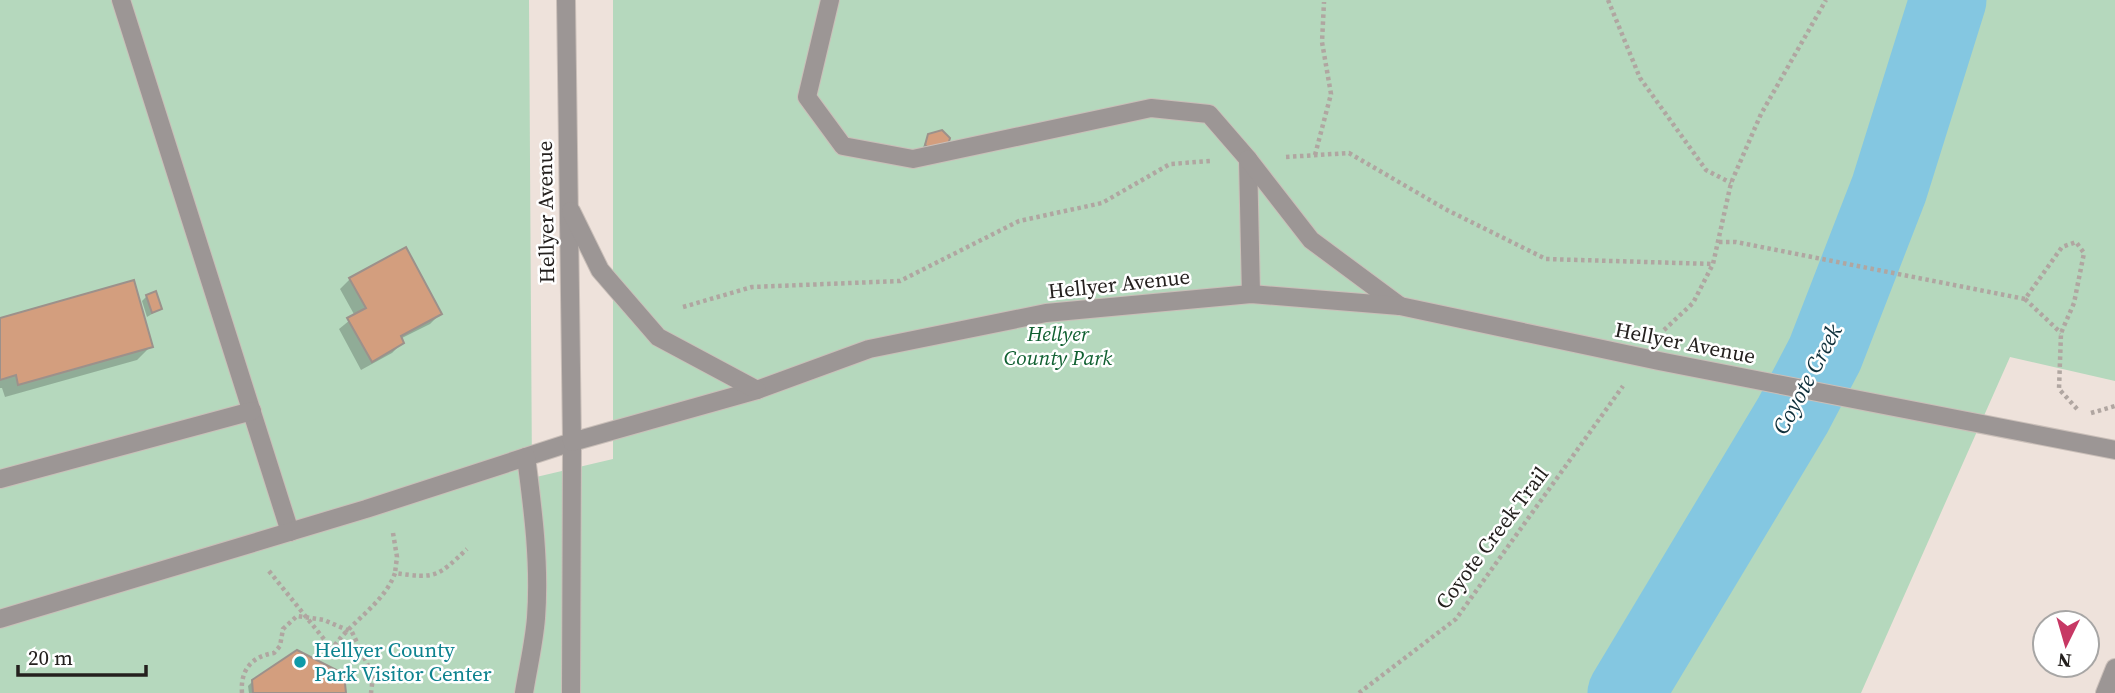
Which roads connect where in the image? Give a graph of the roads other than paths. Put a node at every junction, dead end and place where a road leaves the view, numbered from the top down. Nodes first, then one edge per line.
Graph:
1 (121, 0) edge
2 (566, 0) edge
3 (830, 0) edge
4 (1248, 159) junction
5 (569, 207) junction
6 (1251, 294) junction
7 (1400, 306) junction
8 (757, 390) junction
9 (251, 411) junction
10 (572, 442) junction
11 (2115, 450) edge
12 (526, 457) junction
13 (0, 479) edge
14 (289, 532) junction
15 (0, 619) edge
16 (2115, 668) edge
17 (524, 693) edge
18 (571, 693) edge
19 (2105, 693) edge

1 - 9 street
2 - 5 street, Hellyer Avenue
3 - 4 street
4 - 6 street
4 - 7 street
5 - 8 street
5 - 10 street, Hellyer Avenue
6 - 7 street, Hellyer Avenue
6 - 8 street, Hellyer Avenue
7 - 11 street, Hellyer Avenue
8 - 10 street, Hellyer Avenue
9 - 13 street
9 - 14 street
10 - 12 street
10 - 18 street
12 - 14 street
12 - 17 street
14 - 15 street
16 - 19 street

